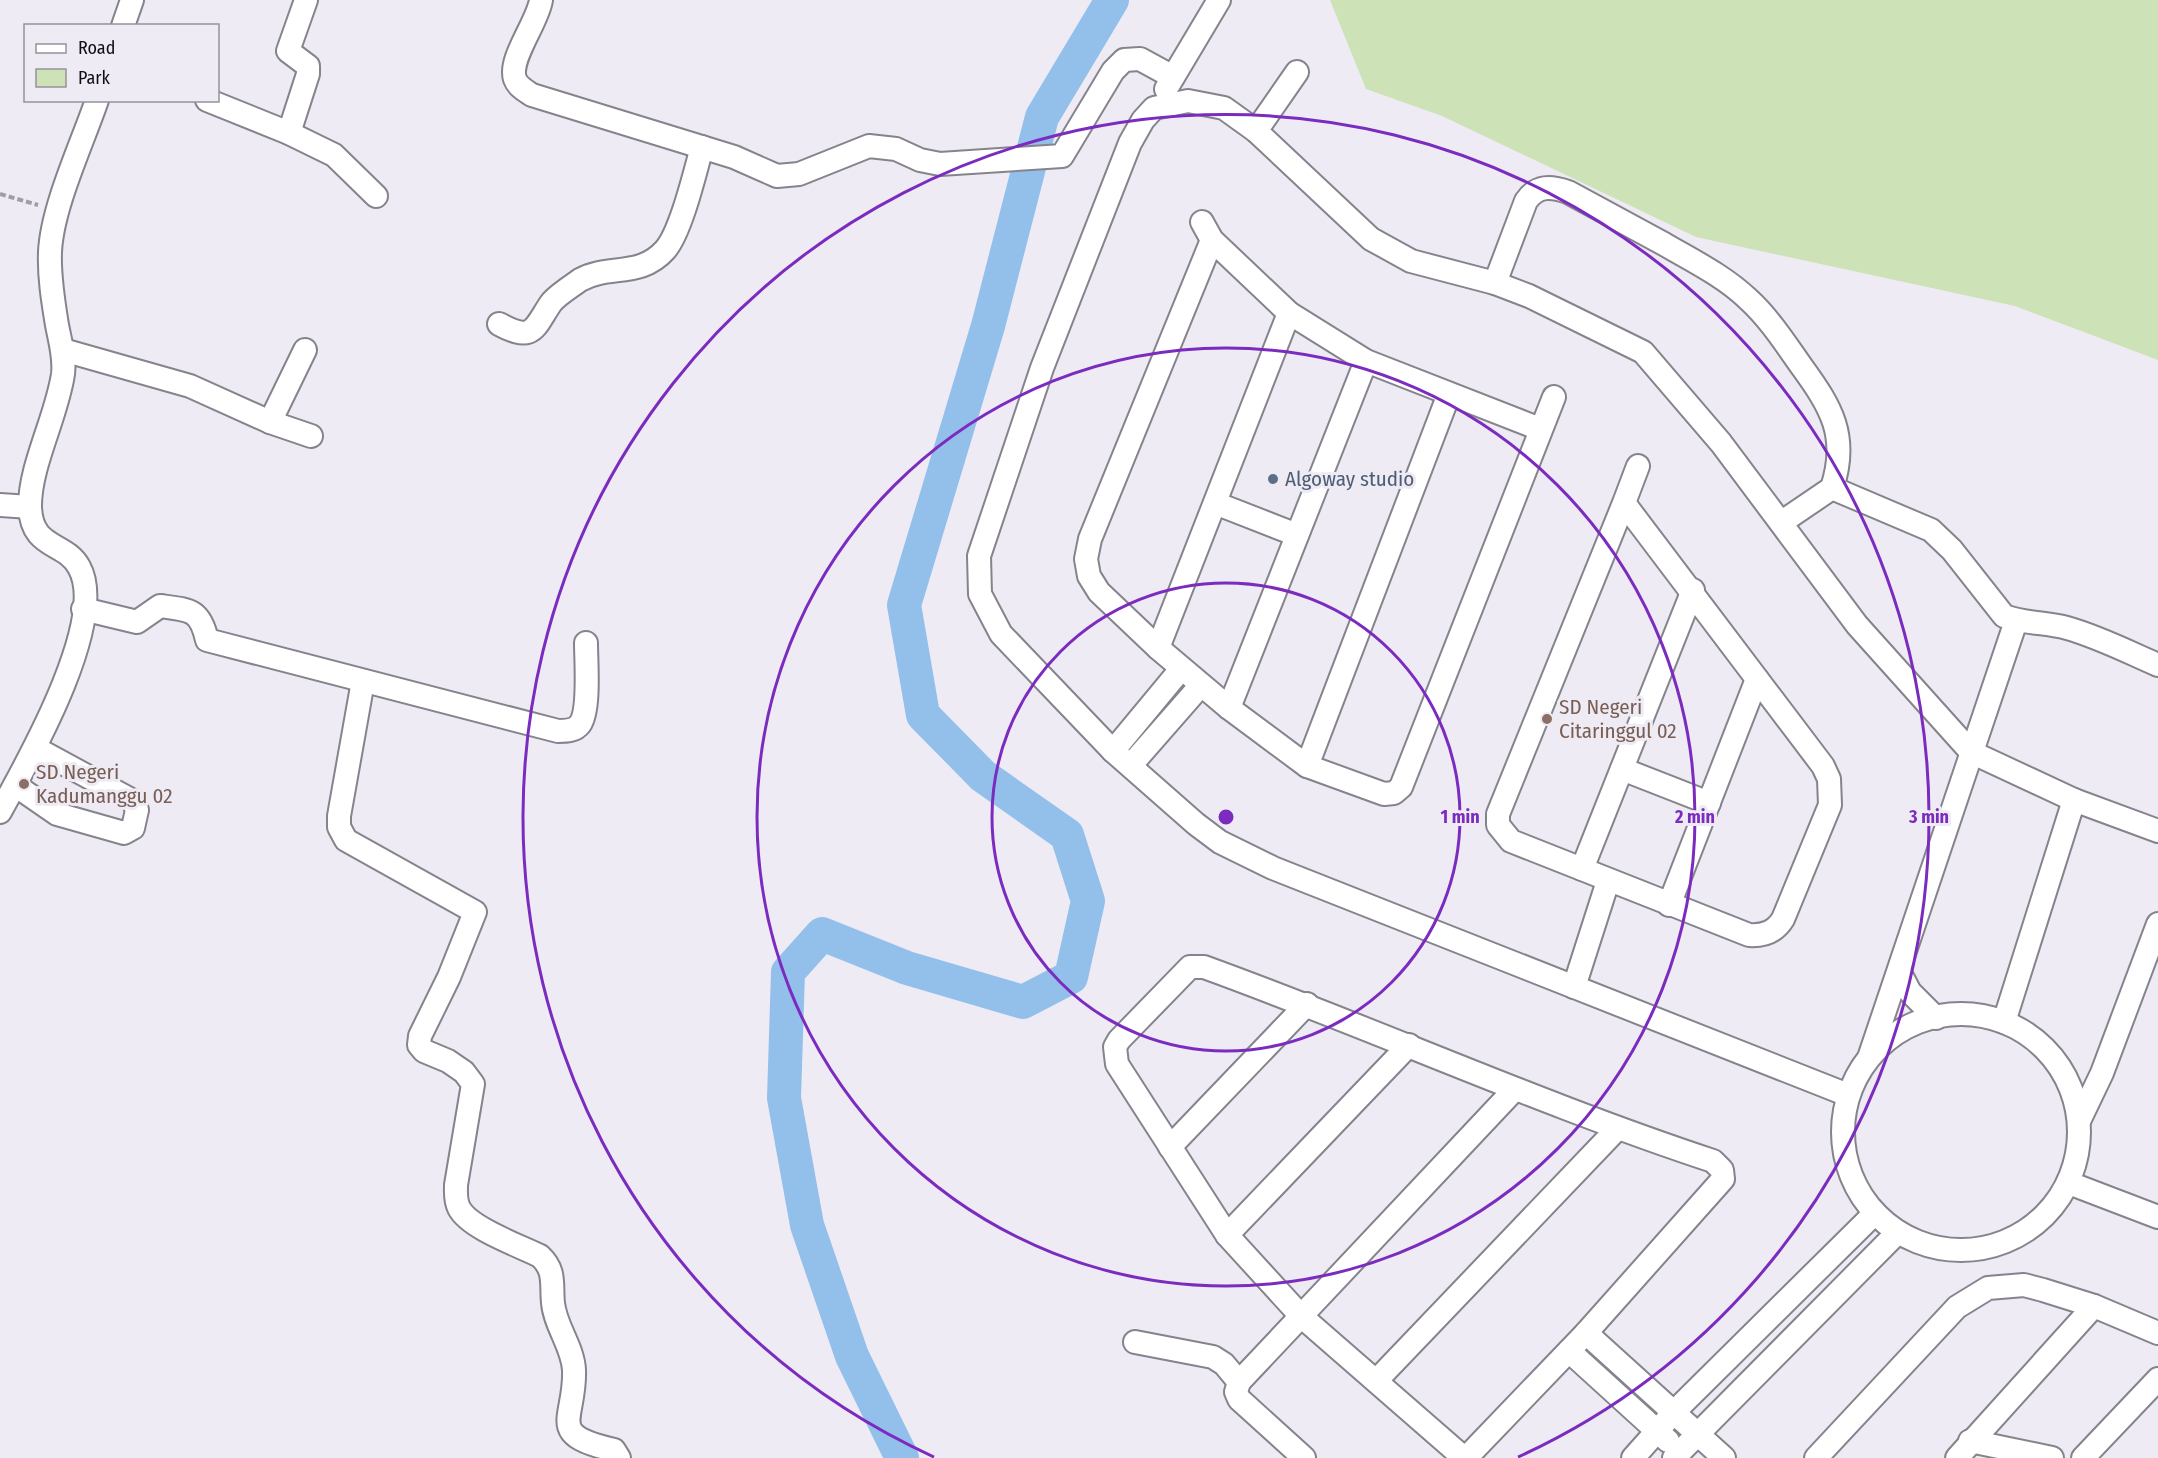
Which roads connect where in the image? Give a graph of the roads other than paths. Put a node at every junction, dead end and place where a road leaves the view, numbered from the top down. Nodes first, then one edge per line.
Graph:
1 (132, 0) edge
2 (306, 0) edge
3 (541, 0) edge
4 (1220, 0) edge
5 (124, 24) edge
6 (1297, 72) dead end
7 (1173, 77) junction
8 (96, 102) edge
9 (212, 102) edge
10 (1154, 108) junction
11 (1256, 131) junction
12 (289, 133) junction
13 (702, 147) junction
14 (376, 196) dead end
15 (1495, 283) junction
16 (1289, 313) junction
17 (499, 324) dead end
18 (63, 350) junction
19 (305, 350) dead end
20 (1366, 361) junction
21 (1449, 394) junction
22 (1554, 397) dead end
23 (270, 422) junction
24 (1540, 429) junction
25 (311, 436) dead end
26 (1638, 465) dead end
27 (1832, 488) junction
28 (1215, 503) junction
29 (1624, 503) junction
30 (0, 505) edge
31 (30, 507) junction
32 (1782, 522) junction
33 (1297, 535) junction
34 (1693, 590) junction
35 (83, 609) junction
36 (2016, 621) junction
37 (586, 643) dead end
38 (1158, 648) junction
39 (2158, 665) edge
40 (1182, 669) junction
41 (1757, 679) junction
42 (363, 681) junction
43 (1201, 685) junction
44 (1229, 708) junction
45 (35, 748) junction
46 (1113, 751) junction
47 (1971, 753) junction
48 (1131, 765) junction
49 (1306, 766) junction
50 (1622, 769) junction
51 (15, 785) junction
52 (2074, 800) junction
53 (1708, 803) junction
54 (0, 812) edge
55 (2158, 831) edge
56 (1582, 869) junction
57 (1608, 881) junction
58 (1669, 905) junction
59 (2158, 924) edge
60 (1899, 971) junction
61 (1574, 987) junction
62 (1306, 1004) junction
63 (1936, 1018) junction
64 (2004, 1022) junction
65 (1409, 1045) junction
66 (1870, 1057) junction
67 (1514, 1090) junction
68 (1848, 1095) junction
69 (2080, 1119) junction
70 (1617, 1130) junction
71 (1170, 1147) junction
72 (2069, 1183) junction
73 (1875, 1213) junction
74 (2158, 1217) edge
75 (1898, 1233) junction
76 (1227, 1235) junction
77 (2094, 1306) junction
78 (1301, 1316) junction
79 (1586, 1333) junction
80 (2158, 1333) edge
81 (1135, 1342) dead end
82 (1569, 1351) junction
83 (2158, 1378) edge
84 (1376, 1381) junction
85 (1239, 1382) junction
86 (1674, 1412) junction
87 (1656, 1432) junction
88 (1696, 1434) junction
89 (1964, 1449) edge
90 (1680, 1456) edge
91 (619, 1458) edge
92 (1304, 1458) edge
93 (1465, 1458) edge
94 (1633, 1458) edge
95 (1724, 1458) edge
96 (1816, 1458) edge
97 (2052, 1458) edge
98 (2083, 1458) edge

1 - 5 street
2 - 12 street
3 - 13 street
4 - 7 street
6 - 11 street
7 - 10 street
7 - 13 street
8 - 18 street
9 - 12 street
10 - 11 street
10 - 46 street
11 - 15 street
12 - 14 street
13 - 17 street
15 - 27 street
15 - 32 street
16 - 20 street
16 - 28 street
16 - 38 street
18 - 23 street
18 - 31 street
19 - 23 street
20 - 21 street
20 - 33 street
21 - 24 street
21 - 49 street
22 - 24 street
23 - 25 street
24 - 49 street
26 - 29 street
27 - 32 street
27 - 36 street
28 - 33 street
28 - 38 street
29 - 34 street
29 - 56 street
30 - 31 street
31 - 35 street
32 - 47 street
33 - 44 street
34 - 41 street
34 - 50 street
35 - 42 street
35 - 45 street
36 - 39 street
36 - 47 street
37 - 42 street
38 - 40 street
40 - 43 street
40 - 46 street
41 - 53 street
41 - 58 street
42 - 91 street
43 - 44 street
43 - 48 street
44 - 49 street
45 - 51 street
45 - 51 street
46 - 48 street
47 - 52 street
47 - 60 street
48 - 61 street
50 - 53 street
50 - 56 street
51 - 54 street
52 - 55 street
52 - 64 street
53 - 58 street
56 - 57 street
57 - 58 street
57 - 61 street
59 - 69 street
60 - 63 street
60 - 66 street
61 - 68 street
62 - 65 street
62 - 71 street
62 - 71 street
63 - 64 street
63 - 66 street
64 - 69 street
65 - 67 street
65 - 76 street
66 - 68 street
67 - 70 street
67 - 78 street
68 - 73 street
69 - 72 street
70 - 79 street
70 - 84 street
71 - 76 street
72 - 74 street
72 - 75 street
73 - 75 street
73 - 86 street
75 - 88 street
76 - 78 street
77 - 80 street
77 - 89 street
77 - 96 street
78 - 84 street
78 - 85 street
79 - 82 street
79 - 86 street
81 - 85 street
82 - 87 street
82 - 93 street
83 - 98 street
84 - 93 street
85 - 92 street
86 - 87 street
86 - 88 street
87 - 90 street
87 - 94 street
88 - 90 street
88 - 95 street
89 - 97 street

